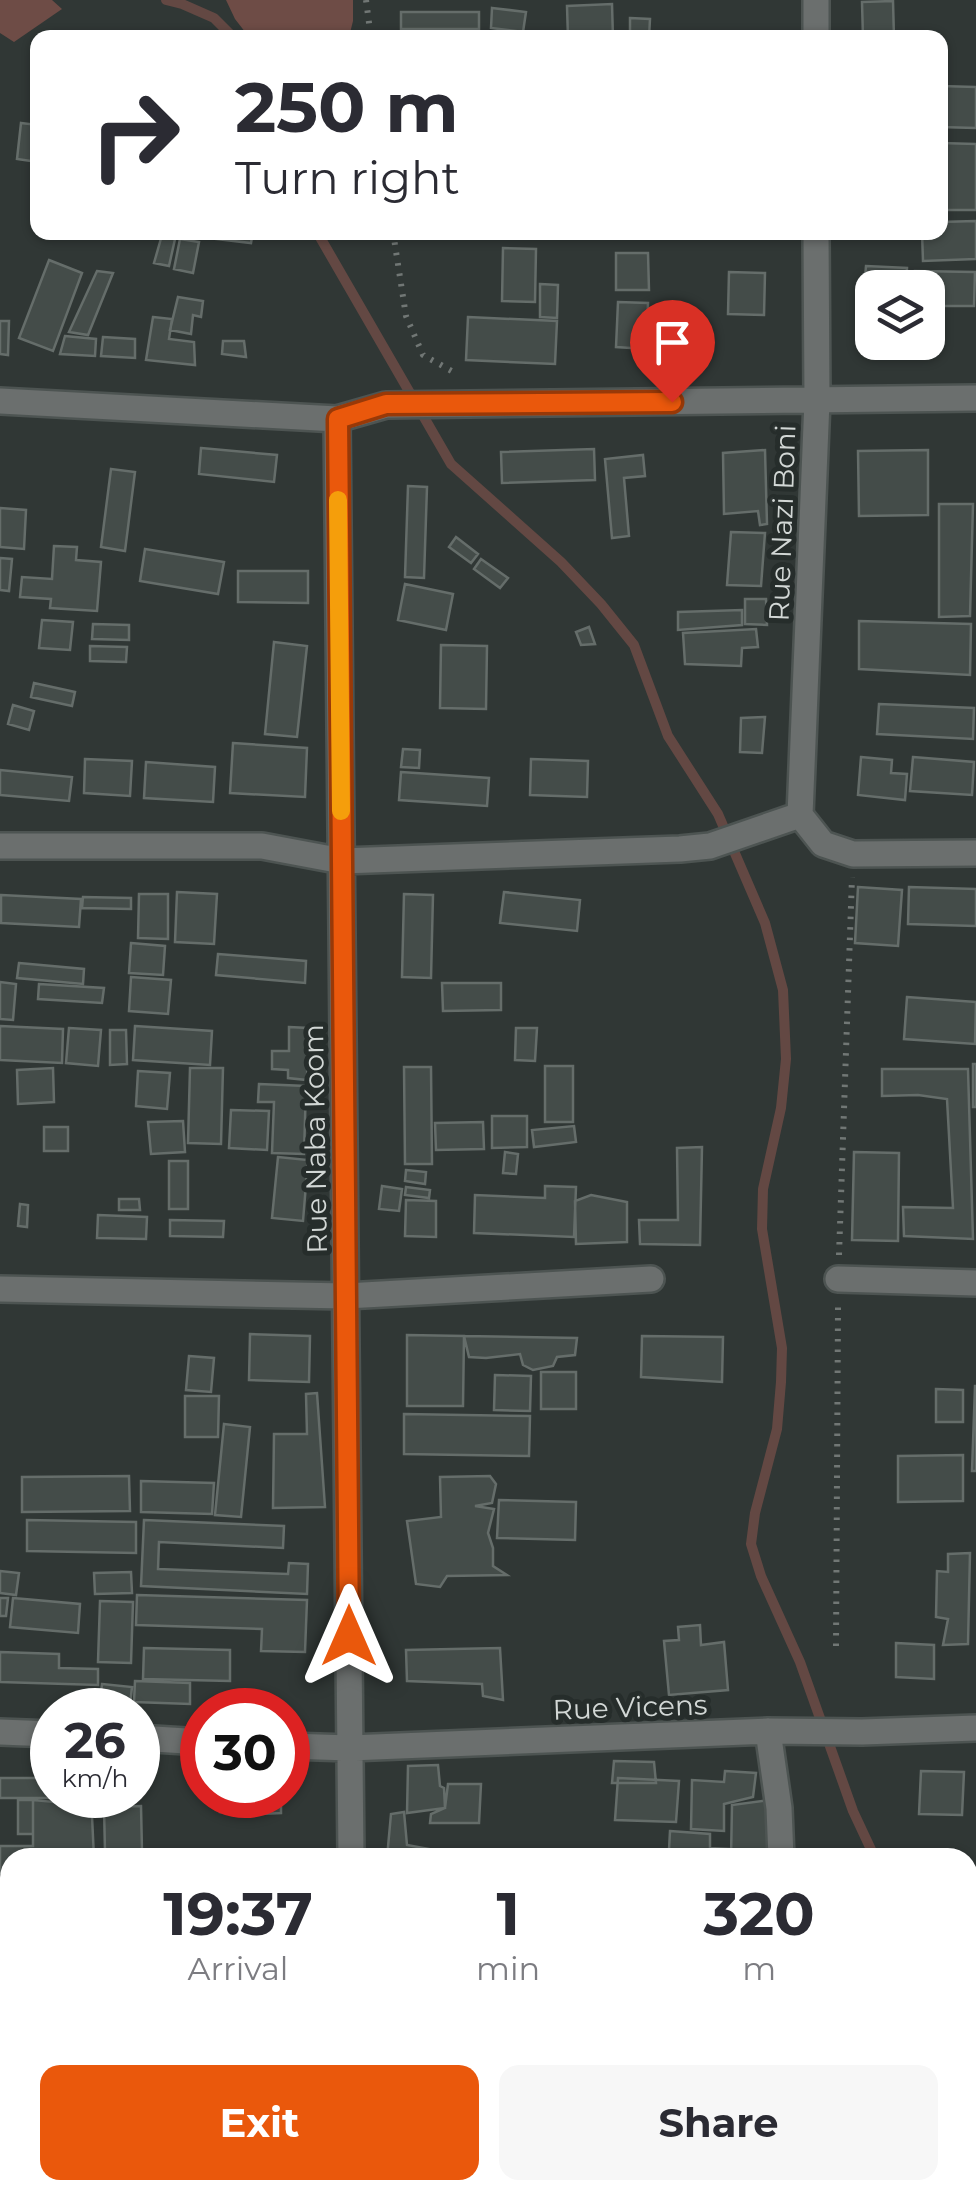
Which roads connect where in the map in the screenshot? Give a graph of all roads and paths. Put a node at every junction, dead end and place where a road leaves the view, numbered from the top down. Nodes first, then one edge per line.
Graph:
1 (366, 0) edge
2 (816, 0) edge
3 (370, 30) edge
4 (816, 30) edge
5 (394, 240) edge
6 (816, 240) edge
7 (976, 398) edge
8 (0, 401) edge
9 (816, 401) junction
10 (490, 404) junction
11 (338, 419) junction
12 (800, 815) junction
13 (0, 846) edge
14 (976, 853) edge
15 (342, 861) junction
16 (651, 1279) dead end
17 (838, 1279) dead end
18 (976, 1283) edge
19 (0, 1289) edge
20 (346, 1296) junction
21 (976, 1728) edge
22 (0, 1732) edge
23 (768, 1732) junction
24 (30, 1733) edge
25 (310, 1747) edge
26 (350, 1748) junction
27 (350, 1848) edge
28 (781, 1848) edge

1 - 3 path
2 - 4 street
5 - 10 path
6 - 9 street, Rue Nazi Boni
7 - 9 street
8 - 11 street
9 - 10 street
9 - 12 street, Rue Nazi Boni
10 - 11 street
11 - 15 street, Rue Naba Koom
12 - 14 street
12 - 15 street
13 - 15 street
15 - 20 street, Rue Naba Koom
16 - 20 street
17 - 18 street
19 - 20 street
20 - 26 street, Rue Naba Koom
21 - 23 street, Rue Vicens
22 - 24 street
23 - 26 street, Rue Vicens
23 - 28 street
25 - 26 street, Rue Vicens
26 - 27 street, Rue Naba Koom

